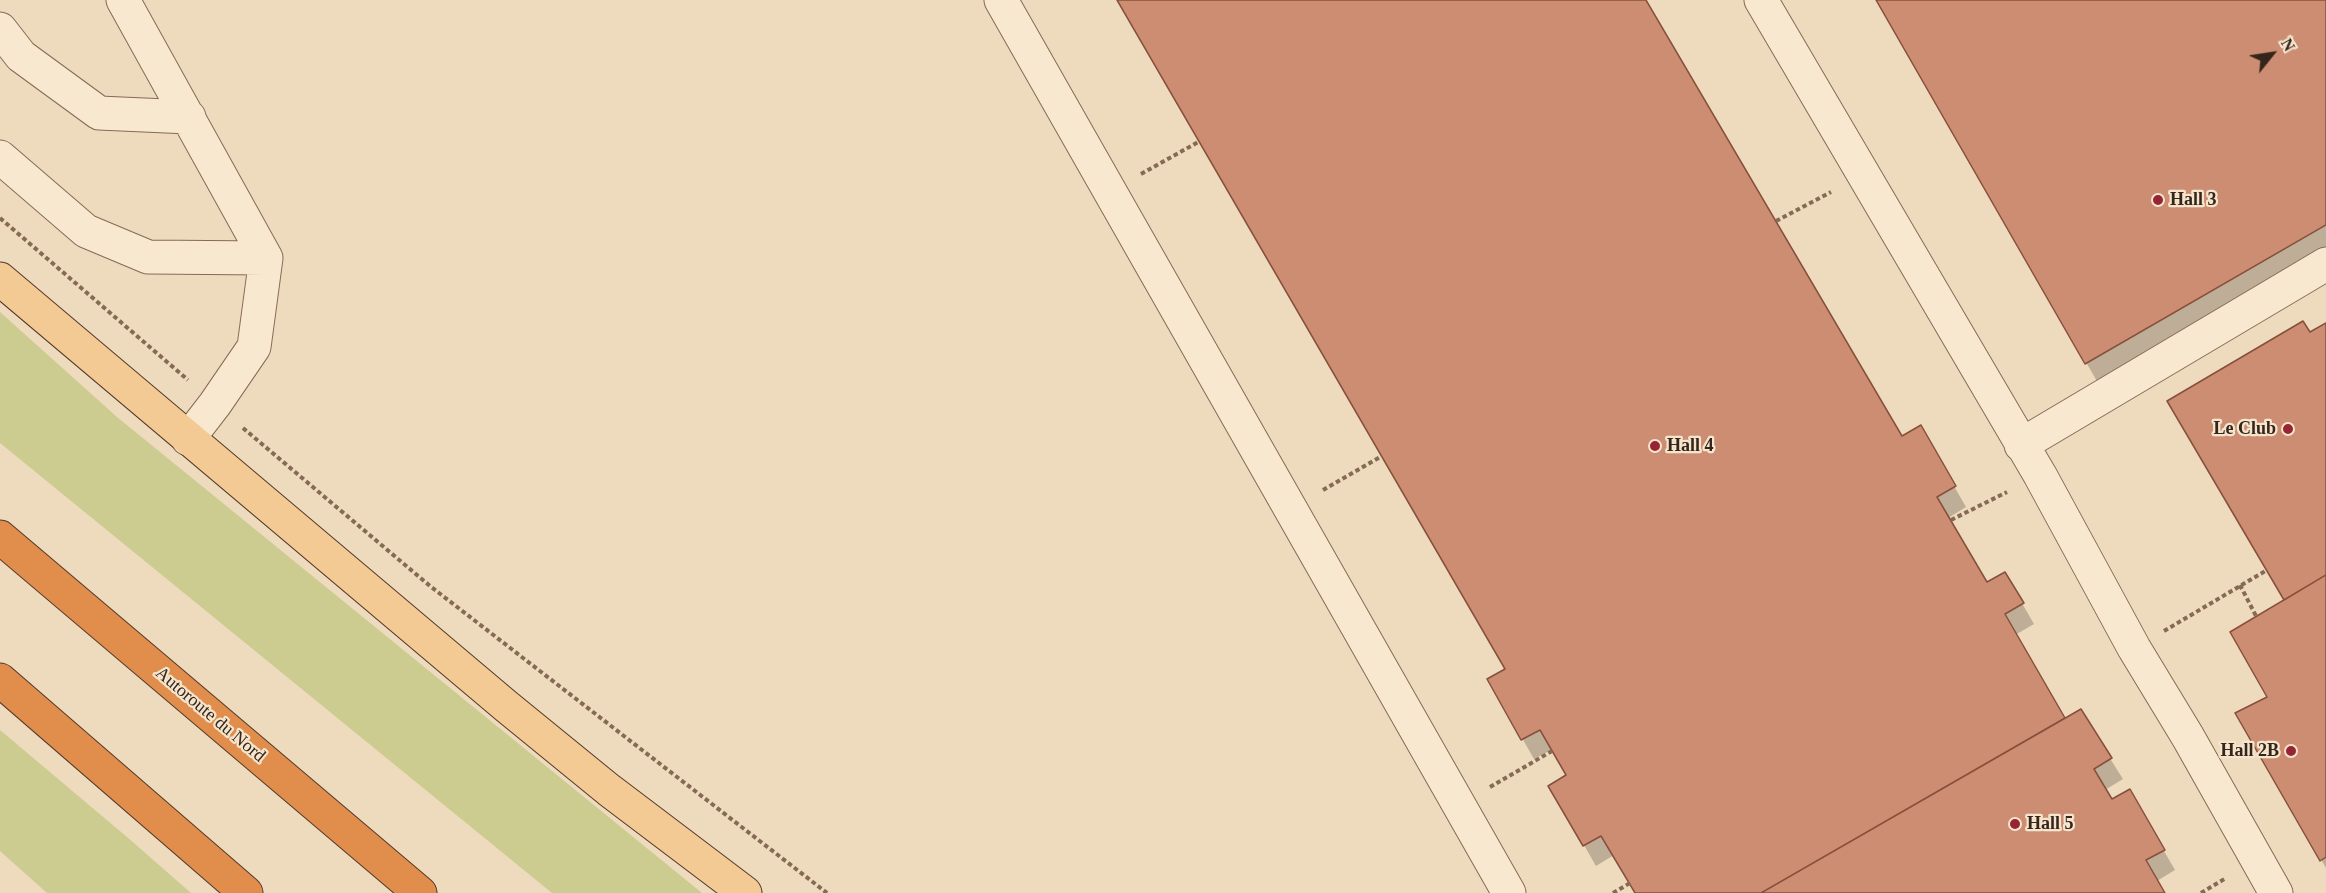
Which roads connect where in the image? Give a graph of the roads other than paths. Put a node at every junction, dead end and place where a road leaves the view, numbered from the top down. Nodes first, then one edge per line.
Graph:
1 (123, 0) edge
2 (1001, 0) edge
3 (1761, 0) edge
4 (0, 29) edge
5 (189, 117) junction
6 (0, 157) edge
7 (266, 258) junction
8 (2326, 264) edge
9 (0, 279) edge
10 (188, 439) junction
11 (2020, 445) junction
12 (0, 537) edge
13 (0, 681) edge
14 (246, 893) edge
15 (420, 893) edge
16 (745, 893) edge
17 (1509, 893) edge
18 (2276, 893) edge

1 - 5 lane
2 - 17 lane
3 - 11 lane
4 - 5 lane
5 - 7 lane
6 - 7 lane
7 - 10 lane
8 - 11 lane
9 - 10 main road
10 - 16 main road
11 - 18 lane
12 - 15 highway, Autoroute du Nord
13 - 14 highway

